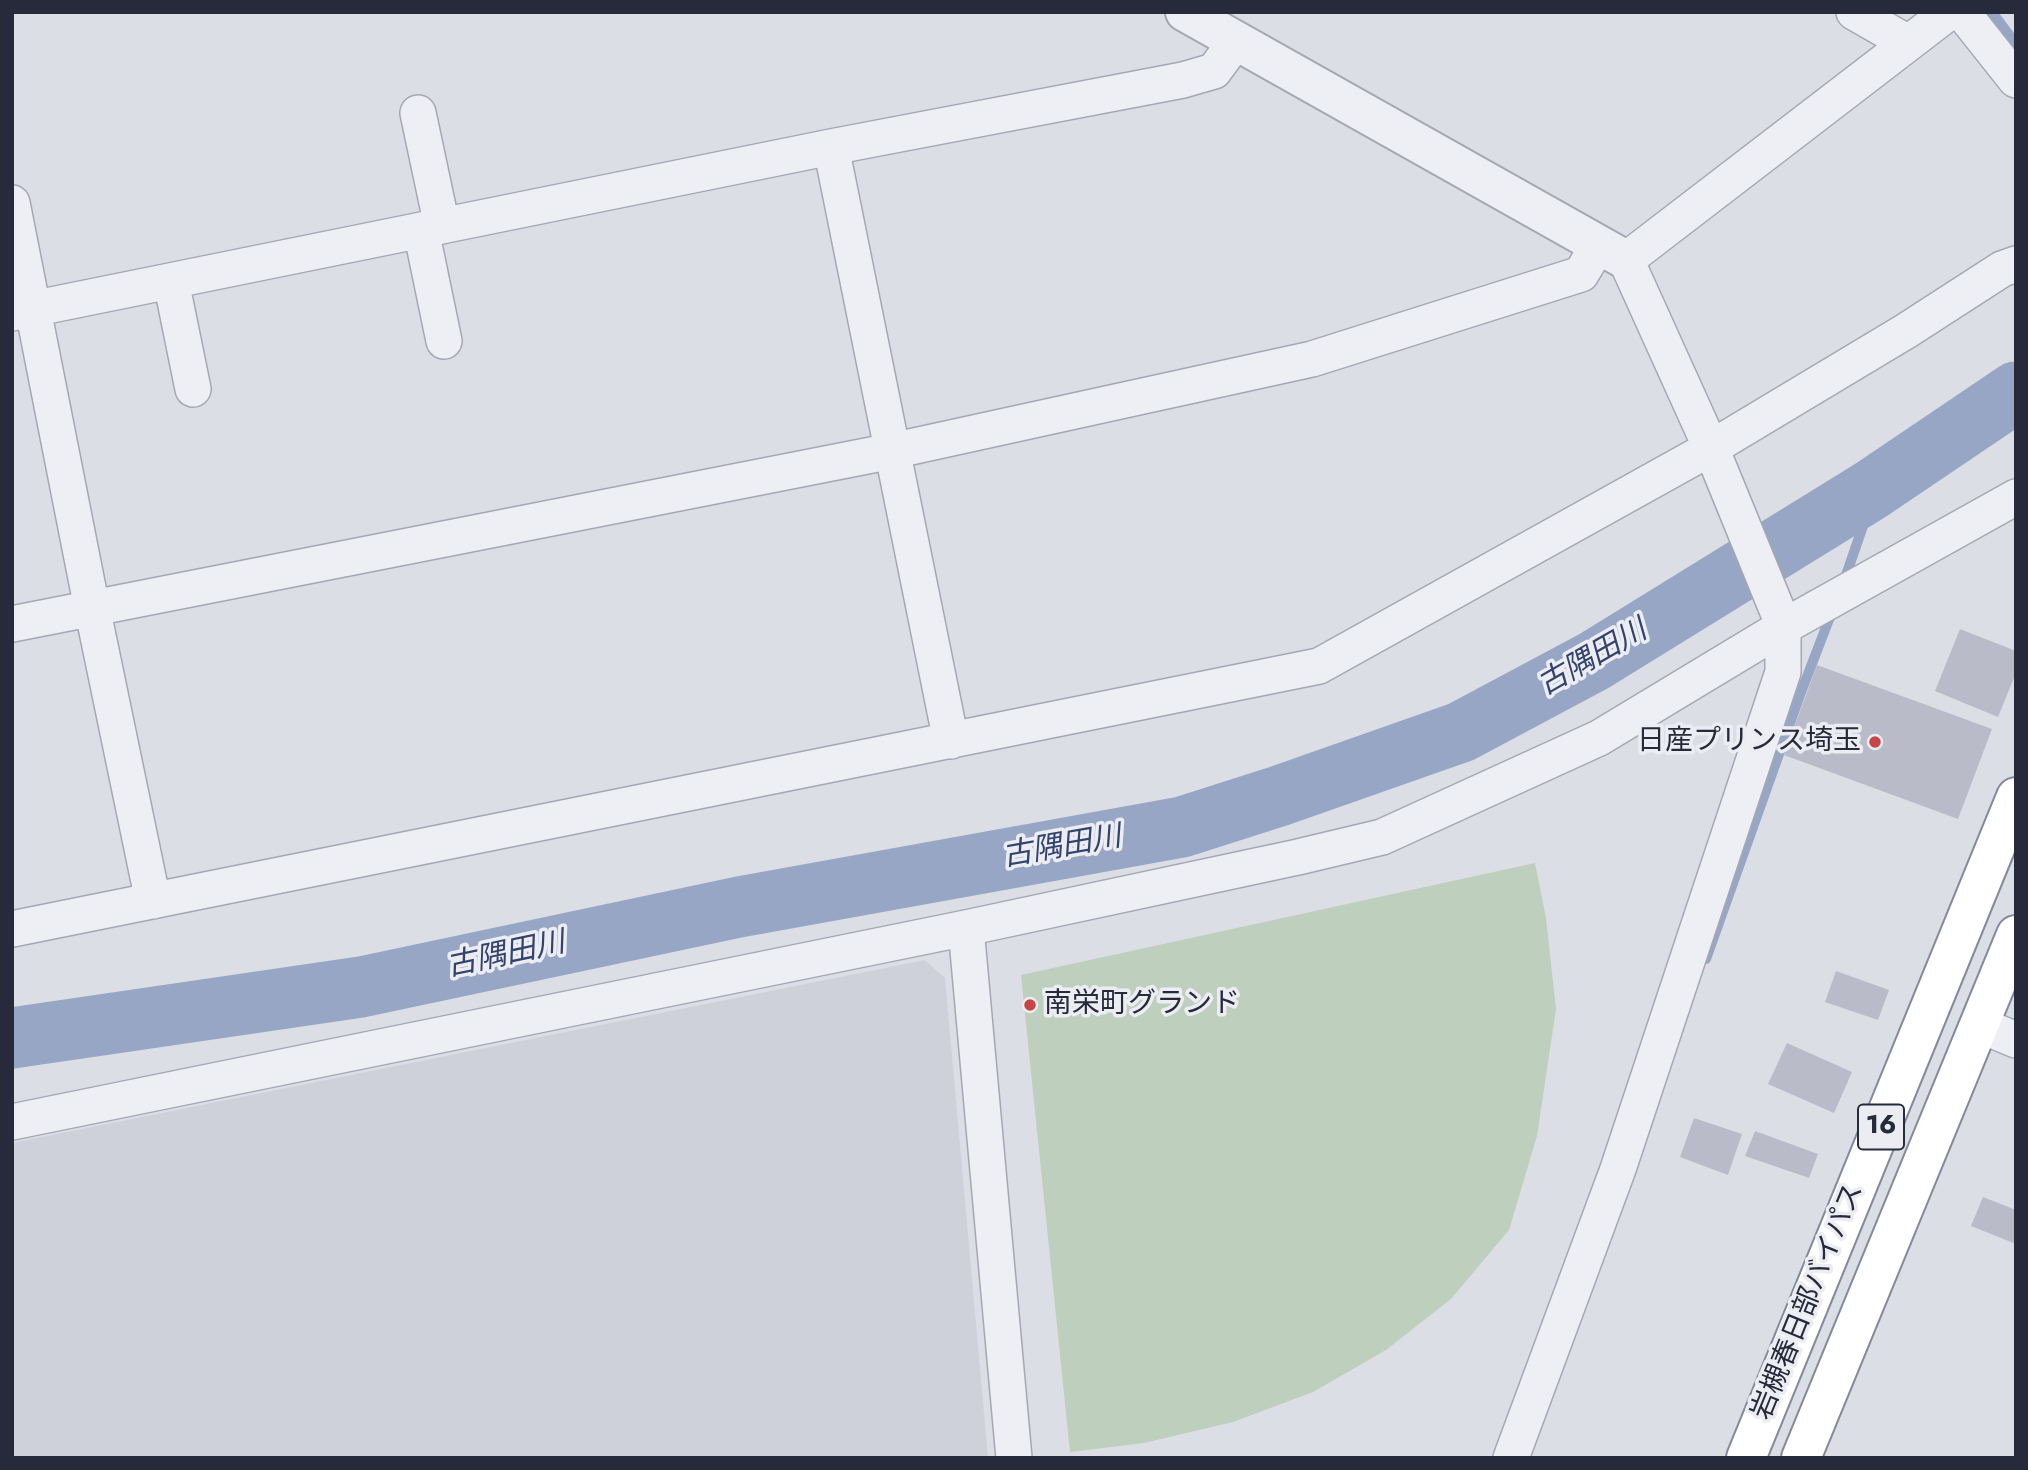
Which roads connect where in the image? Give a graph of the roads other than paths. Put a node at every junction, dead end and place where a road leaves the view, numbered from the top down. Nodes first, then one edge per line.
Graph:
1 (1854, 12) edge
2 (1949, 12) edge
3 (1962, 12) edge
4 (1215, 24) edge
5 (1908, 43) junction
6 (2016, 80) edge
7 (418, 113) dead end
8 (831, 147) junction
9 (12, 204) edge
10 (432, 228) junction
11 (1613, 252) junction
12 (2016, 264) edge
13 (171, 281) junction
14 (23, 312) edge
15 (444, 341) dead end
16 (193, 389) dead end
17 (1711, 448) junction
18 (892, 451) junction
19 (2016, 498) edge
20 (92, 608) junction
21 (1780, 619) junction
22 (12, 624) edge
23 (951, 741) junction
24 (2016, 797) edge
25 (153, 901) junction
26 (966, 928) junction
27 (12, 929) edge
28 (2016, 935) edge
29 (1980, 1025) junction
30 (2016, 1040) edge
31 (12, 1122) edge
32 (1014, 1458) edge
33 (1511, 1458) edge
34 (1746, 1458) edge
35 (1801, 1458) edge

1 - 5 street
2 - 5 street
3 - 6 street
4 - 8 street
4 - 11 street
5 - 11 street
7 - 10 street
8 - 10 street
8 - 18 street
9 - 14 street
10 - 13 street
10 - 15 street
11 - 17 street
11 - 18 street
12 - 17 street
13 - 14 street
13 - 16 street
14 - 20 street
17 - 21 street
17 - 23 street
18 - 20 street
18 - 23 street
19 - 21 street
20 - 22 street
20 - 25 street
21 - 26 street
21 - 33 street
23 - 25 street
24 - 34 highway, 岩槻春日部バイパス / 16
25 - 27 street
26 - 31 street
26 - 32 street
28 - 29 highway, 岩槻春日部バイパス / 16
29 - 30 street
29 - 35 highway, 岩槻春日部バイパス / 16

